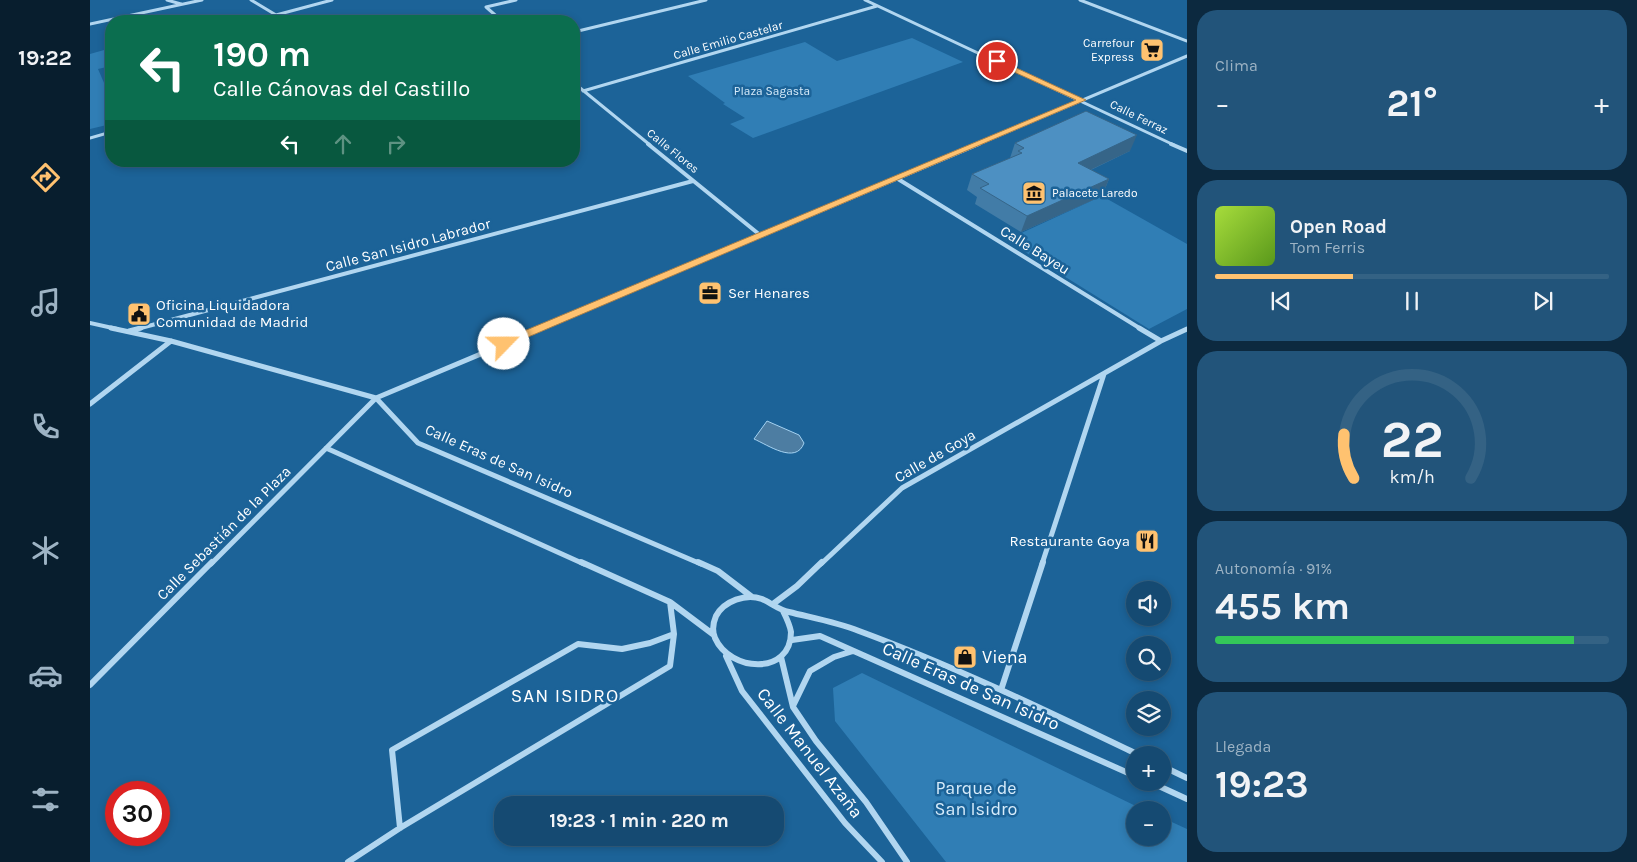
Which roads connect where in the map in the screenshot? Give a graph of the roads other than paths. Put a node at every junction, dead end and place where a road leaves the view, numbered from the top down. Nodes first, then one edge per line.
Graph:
1 (167, 0) edge
2 (202, 0) edge
3 (251, 0) edge
4 (332, 0) edge
5 (516, 0) edge
6 (706, 0) edge
7 (865, 0) edge
8 (1080, 0) edge
9 (184, 5) junction
10 (877, 6) junction
11 (135, 15) edge
12 (276, 15) joint
13 (495, 15) edge
14 (105, 21) edge
15 (90, 24) edge
16 (580, 31) edge
17 (1187, 41) edge
18 (1187, 56) edge
19 (580, 88) edge
20 (583, 90) junction
21 (1082, 100) junction
22 (105, 134) edge
23 (90, 138) edge
24 (1187, 151) edge
25 (898, 178) junction
26 (693, 181) junction
27 (760, 235) junction
28 (90, 323) edge
29 (1187, 329) edge
30 (128, 331) junction
31 (1161, 341) junction
32 (172, 342) junction
33 (1104, 374) junction
34 (376, 398) junction
35 (90, 404) edge
36 (326, 448) junction
37 (752, 597) junction
38 (670, 602) junction
39 (773, 604) junction
40 (783, 611) junction
41 (674, 634) junction
42 (714, 635) junction
43 (792, 640) junction
44 (854, 651) junction
45 (726, 654) junction
46 (781, 657) junction
47 (90, 685) edge
48 (1001, 690) junction
49 (793, 707) junction
50 (1126, 749) edge
51 (1171, 770) edge
52 (1126, 772) edge
53 (1187, 778) edge
54 (1170, 791) edge
55 (1187, 799) edge
56 (400, 828) junction
57 (348, 862) edge
58 (882, 862) edge
59 (907, 862) edge

1 - 9 street
2 - 9 street
3 - 12 street
4 - 12 street
5 - 13 street
6 - 16 street
7 - 10 street, Calle Ferraz
8 - 17 street
9 - 11 street
10 - 20 street, Calle Emilio Castelar
10 - 21 street, Calle Ferraz
14 - 15 street
18 - 21 street
19 - 20 street, Calle Flores
20 - 26 street, Calle Flores
21 - 24 street, Calle Ferraz
21 - 25 street
22 - 23 street
25 - 27 street
25 - 31 street, Calle Bayeu
26 - 27 street, Calle Flores
26 - 30 street, Calle San Isidro Labrador
27 - 34 street
28 - 30 street
29 - 31 street, Calle de Goya
30 - 32 street
31 - 33 street, Calle de Goya
32 - 34 street
32 - 35 street
33 - 39 street, Calle de Goya
33 - 48 street
34 - 36 street, Calle Sebastián de la Plaza
34 - 37 street, Calle Eras de San Isidro
36 - 38 street
36 - 47 street, Calle Sebastián de la Plaza
37 - 39 street
37 - 42 street
38 - 41 street
38 - 42 street
39 - 40 street
40 - 43 street
40 - 48 street, Calle Eras de San Isidro
41 - 56 street
41 - 56 street
42 - 45 street
43 - 44 street, Calle Eras de San Isidro
43 - 46 street
44 - 49 street, Calle Manuel Azaña
44 - 52 street, Calle Eras de San Isidro
45 - 46 street
45 - 58 street, Calle Manuel Azaña
46 - 49 street, Calle Manuel Azaña
48 - 50 street, Calle Eras de San Isidro
49 - 59 street, Calle Manuel Azaña
51 - 53 street
54 - 55 street
56 - 57 street

